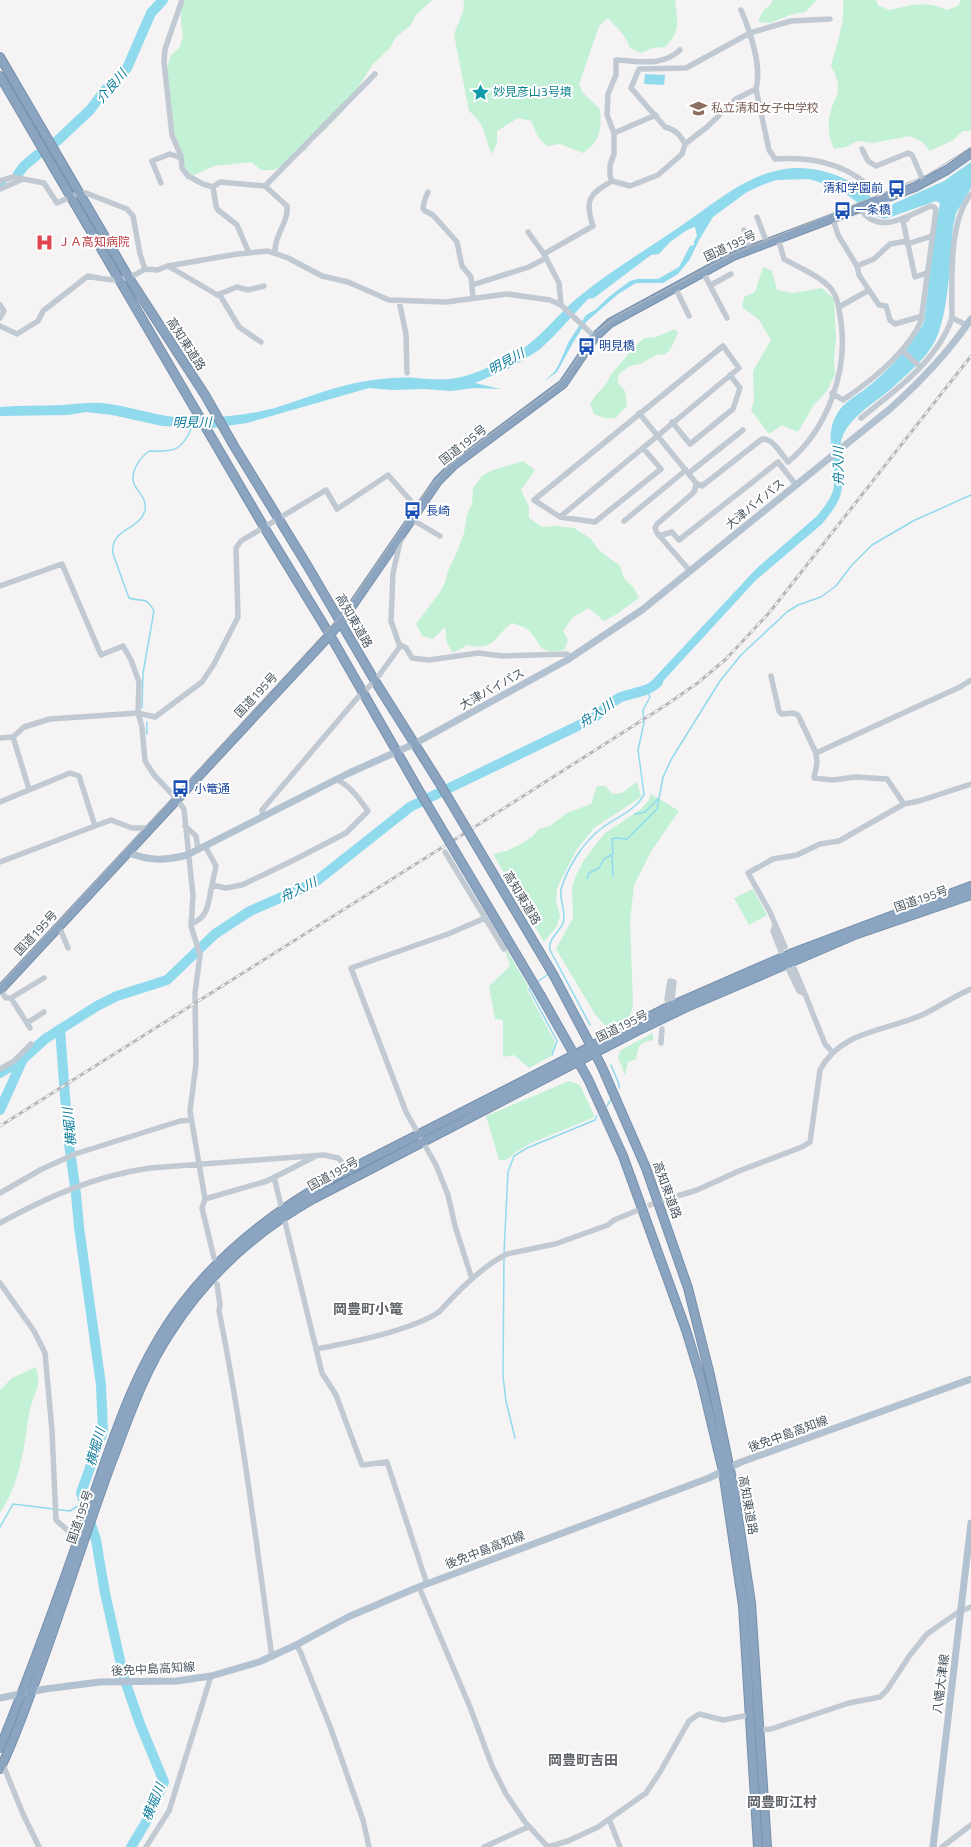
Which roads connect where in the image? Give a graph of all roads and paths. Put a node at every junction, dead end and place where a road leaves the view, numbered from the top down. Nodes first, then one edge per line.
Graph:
1 (182, 0) edge
2 (741, 10) dead end
3 (830, 19) dead end
4 (750, 33) junction
5 (680, 50) dead end
6 (0, 57) edge
7 (375, 74) dead end
8 (0, 76) edge
9 (756, 88) junction
10 (656, 115) junction
11 (614, 133) junction
12 (685, 144) junction
13 (862, 149) dead end
14 (971, 153) edge
15 (181, 158) junction
16 (24, 178) junction
17 (612, 180) junction
18 (0, 181) edge
19 (924, 182) junction
20 (161, 183) dead end
21 (265, 186) junction
22 (213, 187) junction
23 (0, 190) edge
24 (428, 192) dead end
25 (75, 194) junction
26 (971, 194) edge
27 (881, 201) junction
28 (862, 208) junction
29 (934, 208) junction
30 (757, 217) dead end
31 (833, 219) junction
32 (744, 230) dead end
33 (528, 232) dead end
34 (932, 236) junction
35 (778, 238) junction
36 (767, 242) junction
37 (907, 242) junction
38 (750, 250) junction
39 (274, 252) junction
40 (249, 253) junction
41 (545, 256) junction
42 (168, 266) junction
43 (857, 266) junction
44 (145, 269) junction
45 (703, 272) junction
46 (927, 273) junction
47 (731, 274) dead end
48 (125, 279) junction
49 (472, 285) junction
50 (711, 285) junction
51 (264, 286) dead end
52 (675, 287) junction
53 (869, 290) junction
54 (217, 295) junction
55 (473, 298) junction
56 (399, 301) junction
57 (0, 305) edge
58 (562, 307) junction
59 (839, 308) junction
60 (689, 316) dead end
61 (922, 316) junction
62 (0, 318) edge
63 (727, 318) dead end
64 (952, 318) junction
65 (969, 322) edge
66 (0, 326) edge
67 (595, 337) junction
68 (261, 342) dead end
69 (903, 350) junction
70 (918, 365) junction
71 (407, 373) dead end
72 (730, 375) junction
73 (832, 394) junction
74 (639, 413) junction
75 (861, 418) dead end
76 (672, 422) junction
77 (743, 430) dead end
78 (658, 434) junction
79 (643, 448) junction
80 (688, 472) junction
81 (696, 483) junction
82 (796, 485) junction
83 (418, 508) junction
84 (560, 517) junction
85 (278, 519) junction
86 (411, 519) junction
87 (624, 521) dead end
88 (264, 527) junction
89 (401, 535) junction
90 (440, 536) dead end
91 (659, 536) junction
92 (690, 571) junction
93 (0, 586) edge
94 (340, 622) junction
95 (330, 635) junction
96 (401, 645) junction
97 (570, 658) junction
98 (771, 676) dead end
99 (971, 680) edge
100 (375, 681) junction
101 (362, 692) junction
102 (138, 713) junction
103 (13, 737) junction
104 (0, 738) edge
105 (414, 744) junction
106 (397, 752) junction
107 (816, 753) junction
108 (337, 780) junction
109 (971, 784) edge
110 (29, 789) junction
111 (177, 798) junction
112 (0, 802) edge
113 (904, 804) junction
114 (263, 817) junction
115 (95, 826) junction
116 (185, 826) junction
117 (149, 828) junction
118 (202, 848) junction
119 (127, 852) junction
120 (445, 852) dead end
121 (187, 855) junction
122 (0, 862) edge
123 (212, 885) junction
124 (971, 886) edge
125 (971, 894) edge
126 (485, 918) junction
127 (191, 924) junction
128 (775, 925) junction
129 (59, 926) junction
130 (785, 947) dead end
131 (68, 948) dead end
132 (504, 949) dead end
133 (784, 960) junction
134 (794, 968) dead end
135 (44, 978) dead end
136 (971, 989) edge
137 (0, 990) edge
138 (805, 994) junction
139 (11, 998) junction
140 (667, 1000) dead end
141 (675, 1004) junction
142 (44, 1012) dead end
143 (26, 1023) junction
144 (30, 1028) dead end
145 (662, 1029) dead end
146 (661, 1043) dead end
147 (31, 1044) dead end
148 (593, 1049) junction
149 (833, 1053) junction
150 (576, 1059) junction
151 (0, 1069) edge
152 (190, 1120) junction
153 (425, 1136) junction
154 (317, 1155) junction
155 (198, 1163) junction
156 (351, 1173) junction
157 (274, 1176) junction
158 (0, 1193) edge
159 (205, 1199) junction
160 (664, 1200) tunnel mouth
161 (636, 1211) tunnel mouth
162 (282, 1213) junction
163 (0, 1223) edge
164 (214, 1258) dead end
165 (472, 1279) junction
166 (217, 1284) dead end
167 (1, 1285) edge
168 (316, 1349) junction
169 (971, 1379) edge
170 (726, 1470) junction
171 (93, 1505) junction
172 (971, 1523) edge
173 (970, 1533) edge
174 (81, 1540) junction
175 (428, 1584) junction
176 (419, 1587) junction
177 (971, 1607) edge
178 (960, 1611) junction
179 (296, 1645) junction
180 (272, 1657) junction
181 (211, 1676) junction
182 (31, 1693) junction
183 (21, 1694) junction
184 (0, 1698) edge
185 (750, 1715) junction
186 (760, 1730) junction
187 (0, 1748) edge
188 (1, 1764) edge
189 (609, 1820) junction
190 (971, 1826) edge
191 (528, 1827) junction
192 (39, 1847) edge
193 (146, 1847) edge
194 (368, 1847) edge
195 (485, 1847) edge
196 (548, 1847) edge
197 (620, 1847) edge
198 (758, 1847) edge
199 (767, 1847) edge
200 (933, 1847) edge
201 (942, 1847) edge

1 - 15 street
2 - 4 street
3 - 4 street
4 - 9 street
4 - 10 street
5 - 11 street
6 - 25 highway, 高知東道路
7 - 21 street
8 - 25 highway, 高知東道路
9 - 12 street
9 - 27 street
10 - 11 street
10 - 12 street
11 - 17 street
12 - 17 street
13 - 19 street
14 - 19 highway, 国道195号
15 - 20 street
15 - 22 street
16 - 18 street
16 - 23 street
16 - 25 street
17 - 41 street
19 - 27 highway, 国道195号
21 - 22 street
21 - 39 street
22 - 40 street
24 - 49 street
25 - 44 street
25 - 48 highway, 高知東道路
26 - 64 street
27 - 28 highway, 国道195号
28 - 29 street
28 - 31 highway, 国道195号
29 - 34 street
29 - 37 street
30 - 36 street
31 - 35 highway, 国道195号
31 - 43 street
32 - 38 street
33 - 41 street
34 - 37 street
34 - 46 street
35 - 36 highway, 国道195号
35 - 59 street
36 - 38 highway, 国道195号
37 - 43 street
37 - 46 street
38 - 45 highway, 国道195号
39 - 40 street
39 - 56 street
40 - 42 street
41 - 49 street
41 - 58 street
42 - 44 street
42 - 54 street
43 - 53 street
44 - 48 street
45 - 50 street
45 - 52 highway, 国道195号
46 - 61 street
47 - 50 street
48 - 66 street
48 - 85 highway, 高知東道路
48 - 88 highway, 高知東道路
49 - 55 street
50 - 63 street
51 - 54 street
52 - 60 street
52 - 67 highway, 国道195号
53 - 59 street
53 - 61 street
54 - 68 street
55 - 56 street
55 - 58 street
56 - 71 street
57 - 62 street
58 - 67 street
59 - 73 street
61 - 69 street
64 - 65 street
64 - 70 street
65 - 82 main road, 大津バイパス
67 - 83 highway, 国道195号
69 - 70 street
69 - 73 street
70 - 75 street
72 - 74 street
72 - 76 street
72 - 76 street
73 - 81 street
74 - 78 street
74 - 84 street
76 - 78 street
77 - 80 street
78 - 79 street
78 - 80 street
79 - 84 street
79 - 84 street
80 - 81 street
80 - 87 street
81 - 91 street
82 - 91 street
82 - 92 main road, 大津バイパス
83 - 85 street
83 - 86 highway, 国道195号
85 - 88 street
85 - 94 highway, 高知東道路
86 - 89 highway, 国道195号
86 - 90 street
88 - 95 highway, 高知東道路
88 - 102 street
89 - 94 highway, 国道195号
89 - 96 street
91 - 92 street
92 - 97 main road, 大津バイパス
93 - 102 street
94 - 95 highway, 国道195号
94 - 100 highway, 高知東道路
95 - 101 highway, 高知東道路
95 - 111 highway, 国道195号
96 - 97 street
96 - 100 street
97 - 105 main road, 大津バイパス
98 - 107 street
99 - 107 street
100 - 101 street
100 - 105 highway, 高知東道路
101 - 106 highway, 高知東道路
101 - 114 street
102 - 103 street
102 - 111 street
103 - 104 street
103 - 110 street
105 - 106 main road, 大津バイパス
105 - 148 highway, 高知東道路, bridge
106 - 108 main road, 大津バイパス
106 - 150 highway, 高知東道路, bridge
107 - 113 street
108 - 114 main road, 大津バイパス
108 - 123 street
109 - 113 street
110 - 112 street
110 - 115 street
111 - 116 street
111 - 117 highway, 国道195号
113 - 128 street
114 - 118 main road, 大津バイパス
115 - 117 street
115 - 122 street
116 - 118 street
116 - 121 street
117 - 119 highway, 国道195号
118 - 121 main road, 大津バイパス
118 - 123 street
119 - 121 main road, 大津バイパス
119 - 129 highway, 国道195号
120 - 126 street
121 - 127 street
123 - 127 street
124 - 133 highway, 国道195号
125 - 133 highway, 国道195号
126 - 132 street
126 - 153 street
127 - 152 street
128 - 130 street
128 - 133 street
129 - 131 street
129 - 137 highway, 国道195号
133 - 138 street
133 - 141 highway, 国道195号
133 - 148 highway, 国道195号
134 - 138 street
135 - 139 street
136 - 149 street
137 - 139 street
138 - 149 street
139 - 143 street
140 - 141 street
141 - 148 highway, 国道195号
142 - 143 street
143 - 144 street
145 - 146 street
147 - 151 street
148 - 150 highway, 国道195号
148 - 170 highway, 高知東道路
149 - 160 street
150 - 153 highway, 国道195号
150 - 170 highway, 高知東道路
152 - 155 street
152 - 158 street
153 - 156 highway, 国道195号
153 - 165 street
154 - 155 street
154 - 156 street
154 - 157 street
155 - 159 street
155 - 163 street
156 - 162 highway, 国道195号
157 - 159 street
157 - 162 street
159 - 164 street
161 - 165 street
162 - 168 street
162 - 171 highway, 国道195号
165 - 168 street
166 - 180 street
167 - 174 street
168 - 175 street
169 - 170 main road, 後免中島高知線
170 - 175 main road, 後免中島高知線
170 - 185 highway, 高知東道路
170 - 186 highway, 高知東道路
171 - 174 highway, 国道195号
171 - 174 highway, 国道195号
172 - 173 main road, 八幡大津線
173 - 178 main road, 八幡大津線
174 - 182 highway, 国道195号
174 - 183 highway, 国道195号
175 - 176 main road, 後免中島高知線
176 - 179 main road, 後免中島高知線
176 - 191 street
177 - 178 street
178 - 186 street
178 - 200 main road, 八幡大津線
179 - 180 main road, 後免中島高知線
179 - 194 street
180 - 181 main road, 後免中島高知線
181 - 182 main road, 後免中島高知線
181 - 193 street
182 - 183 main road, 後免中島高知線
182 - 188 highway, 国道195号
183 - 184 main road, 後免中島高知線
183 - 187 highway, 国道195号
185 - 186 street
185 - 189 street
185 - 198 highway, 高知東道路
186 - 199 highway, 高知東道路
188 - 192 street
189 - 196 street
189 - 197 street
190 - 201 street
191 - 195 street
191 - 196 street

